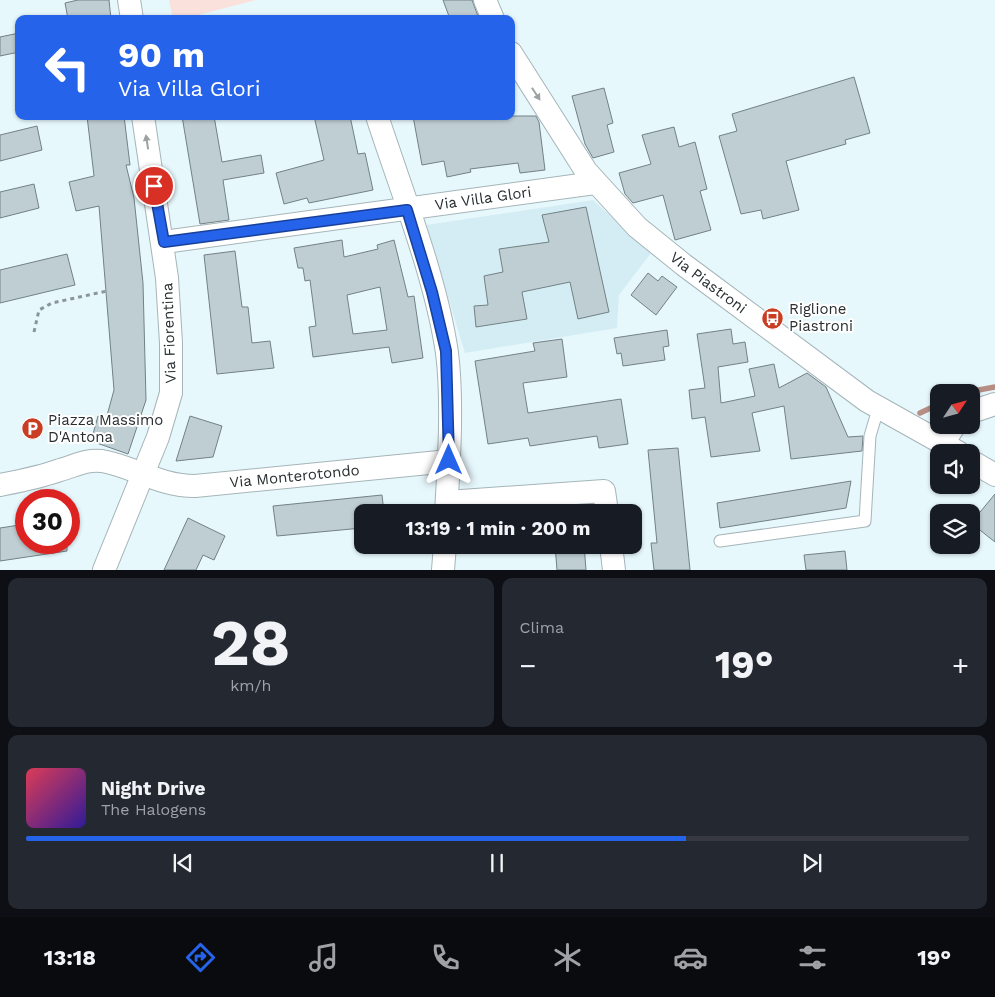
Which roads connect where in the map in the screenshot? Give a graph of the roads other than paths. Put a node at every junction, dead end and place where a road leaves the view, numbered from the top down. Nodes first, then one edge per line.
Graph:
1 (129, 0) edge
2 (485, 0) edge
3 (131, 15) edge
4 (491, 15) edge
5 (515, 58) edge
6 (144, 120) edge
7 (378, 120) edge
8 (595, 183) junction
9 (407, 210) junction
10 (164, 242) junction
11 (995, 404) edge
12 (878, 409) junction
13 (980, 409) edge
14 (952, 440) edge
15 (449, 460) junction
16 (980, 467) edge
17 (142, 476) junction
18 (995, 476) edge
19 (0, 485) edge
20 (605, 502) edge
21 (447, 504) edge
22 (542, 504) edge
23 (720, 541) dead end
24 (444, 554) edge
25 (612, 554) edge
26 (104, 570) edge
27 (443, 570) edge
28 (614, 570) edge

1 - 3 street
2 - 4 street
5 -> 8 street, Via Piastroni
10 -> 6 street, Via Fiorentina
7 - 9 street
8 - 9 street, Via Villa Glori
8 - 12 street, Via Piastroni
9 - 10 street, Via Villa Glori
9 - 15 street
10 - 17 street, Via Fiorentina
11 - 13 street
12 - 14 street, Via Piastroni
12 - 23 lane
15 - 17 street, Via Monterotondo
15 - 21 street
16 - 18 street
17 - 19 street
17 - 26 street, Via Fiorentina
20 - 22 street
24 - 27 street
25 - 28 street

